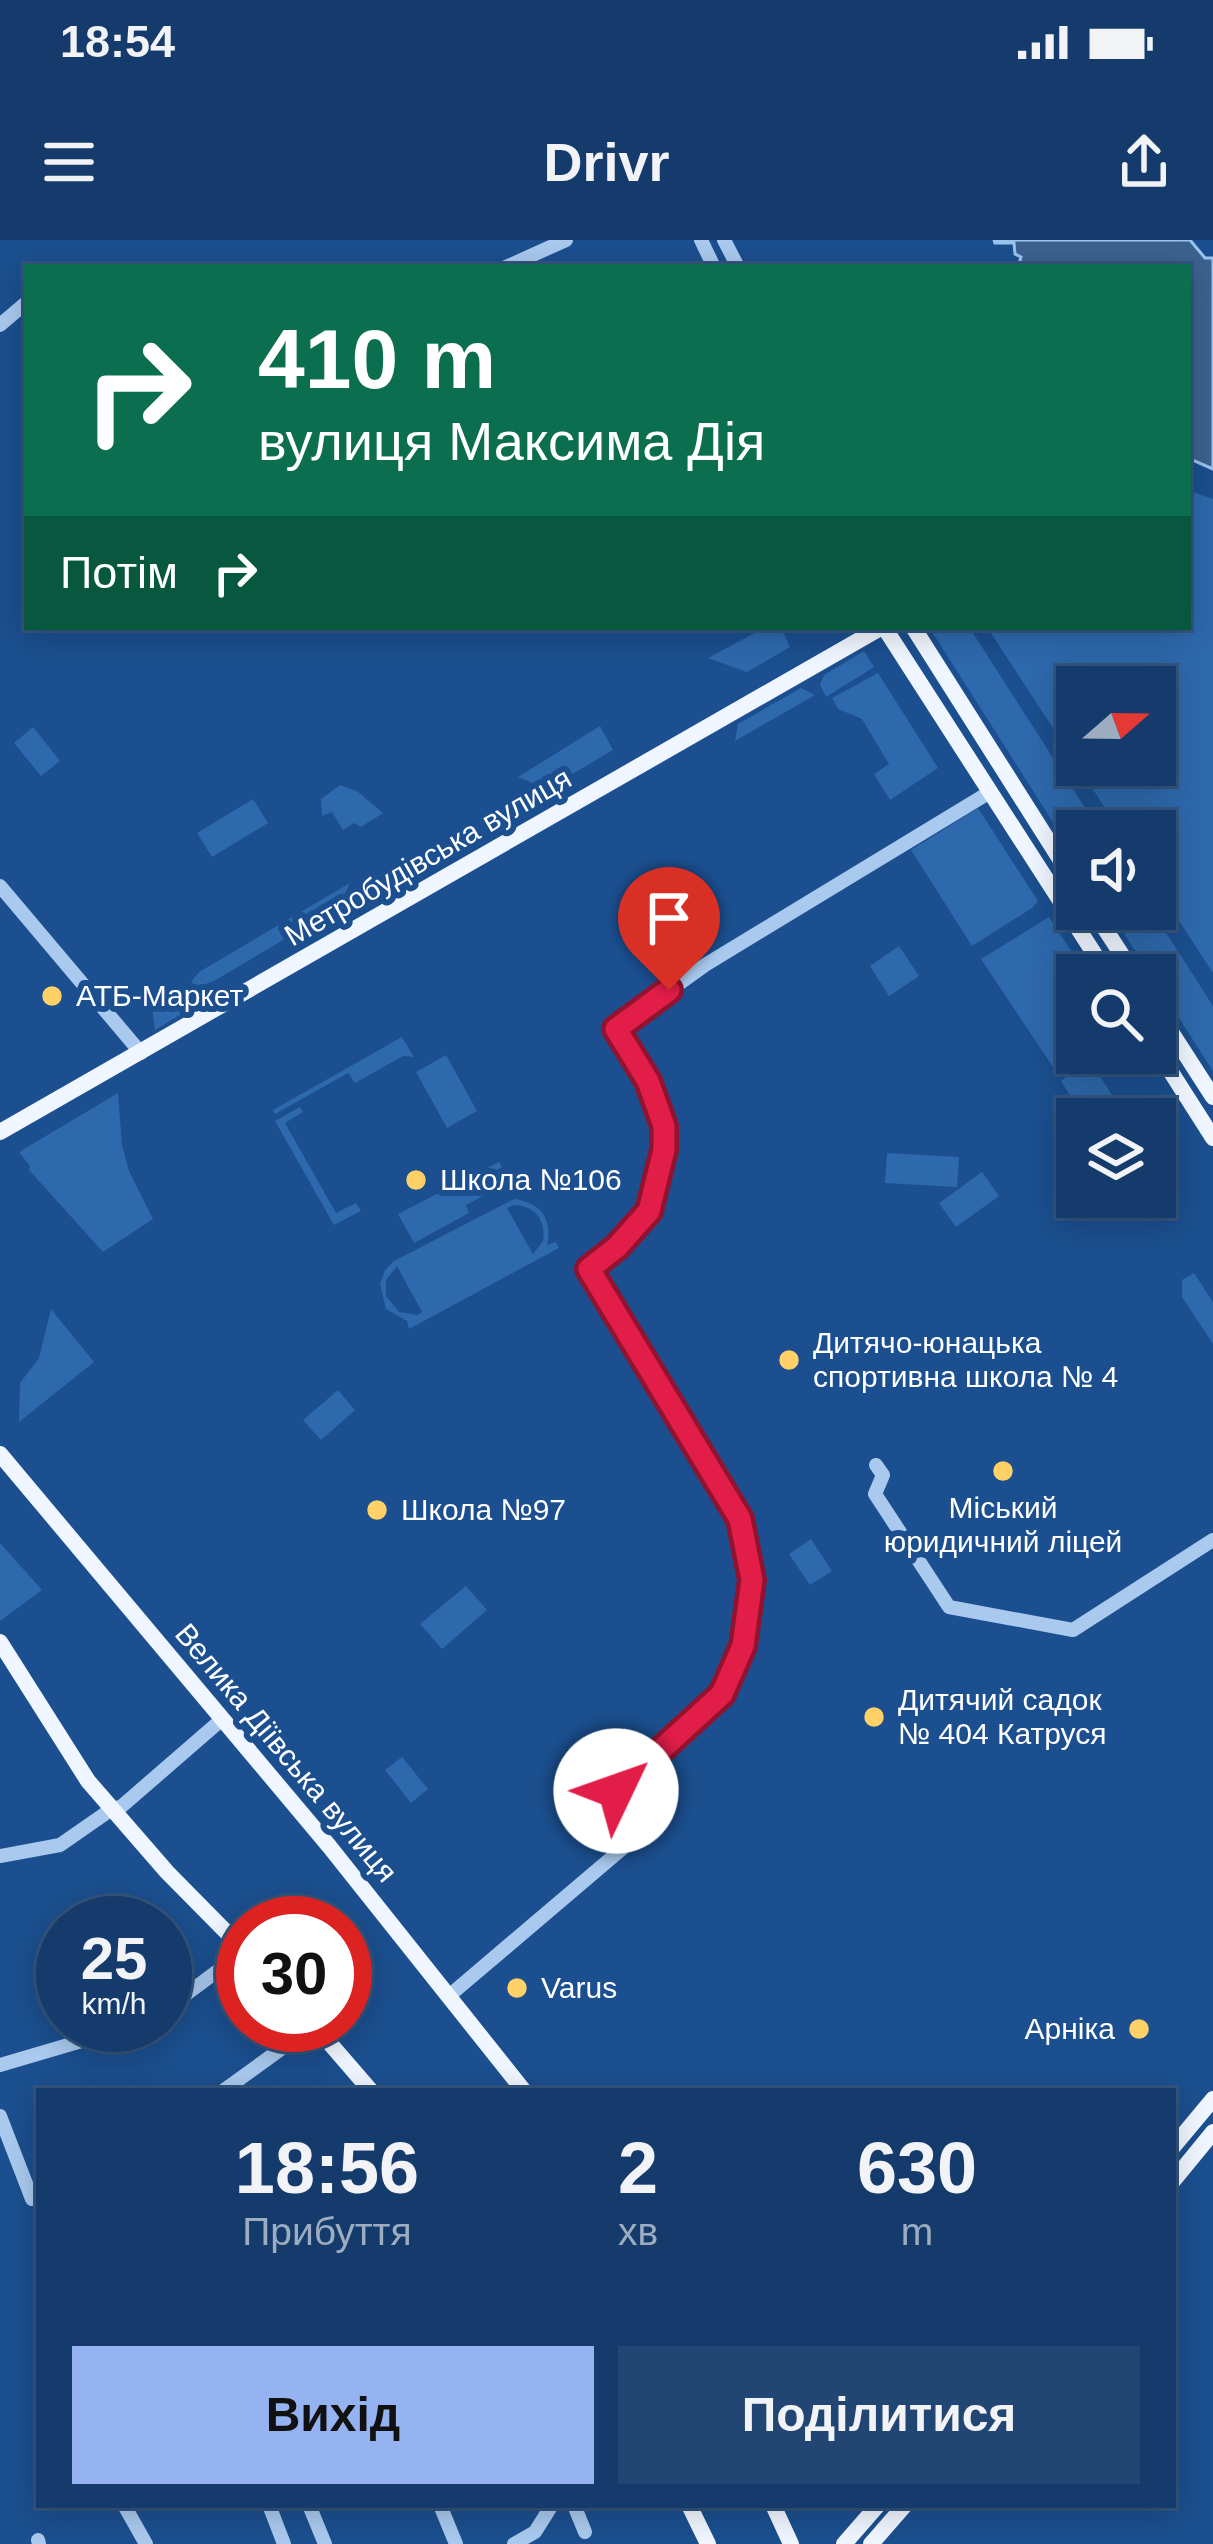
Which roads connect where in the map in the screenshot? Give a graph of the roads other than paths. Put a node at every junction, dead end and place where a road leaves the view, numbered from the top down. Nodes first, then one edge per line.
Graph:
1 (566, 240) edge
2 (513, 264) edge
3 (24, 305) edge
4 (0, 325) edge
5 (878, 630) edge
6 (885, 630) edge
7 (915, 630) edge
8 (991, 792) junction
9 (1056, 853) edge
10 (0, 886) edge
11 (1095, 954) edge
12 (1176, 1039) edge
13 (141, 1053) junction
14 (1172, 1074) edge
15 (1213, 1097) edge
16 (0, 1132) edge
17 (1213, 1138) edge
18 (0, 1454) edge
19 (876, 1465) dead end
20 (1213, 1540) edge
21 (0, 1642) edge
22 (226, 1722) junction
23 (114, 1812) junction
24 (0, 1856) edge
25 (216, 1921) edge
26 (216, 1971) edge
27 (192, 1989) edge
28 (450, 1995) junction
29 (44, 2052) edge
30 (277, 2052) edge
31 (337, 2052) edge
32 (0, 2065) edge
33 (227, 2088) edge
34 (368, 2088) edge
35 (522, 2088) edge
36 (1213, 2099) edge
37 (0, 2116) edge
38 (1213, 2132) edge
39 (1176, 2143) edge
40 (1176, 2177) edge
41 (36, 2196) edge
42 (126, 2508) edge
43 (270, 2508) edge
44 (310, 2508) edge
45 (441, 2508) edge
46 (550, 2508) edge
47 (575, 2508) edge
48 (690, 2508) edge
49 (876, 2508) edge
50 (901, 2508) edge
51 (776, 2511) edge
52 (860, 2528) junction
53 (585, 2532) dead end
54 (324, 2540) edge
55 (873, 2542) edge
56 (146, 2544) edge
57 (284, 2544) edge
58 (304, 2544) edge
59 (456, 2544) edge
60 (514, 2544) edge
61 (708, 2544) edge
62 (791, 2544) edge
63 (802, 2544) edge
64 (844, 2544) edge

1 - 2 street
3 - 4 street
5 - 13 main road, Метробудівська вулиця
6 - 8 main road
7 - 9 main road
8 - 11 main road
8 - 28 street
10 - 13 street
12 - 15 main road
13 - 16 main road, Метробудівська вулиця
14 - 17 main road
18 - 22 main road, Велика Діївська вулиця
19 - 20 street
21 - 23 main road
22 - 23 street
22 - 28 main road, Велика Діївська вулиця
23 - 24 street
23 - 25 main road
26 - 27 street
28 - 35 main road, Велика Діївська вулиця
29 - 32 street
30 - 33 street
31 - 34 main road
36 - 39 main road
37 - 41 street
38 - 40 main road
42 - 56 street
43 - 57 street
44 - 54 street
45 - 59 street
46 - 60 street
47 - 53 street
48 - 61 main road
49 - 52 main road
50 - 55 main road
51 - 62 main road
51 - 63 main road
52 - 55 main road
52 - 64 main road
54 - 58 street

